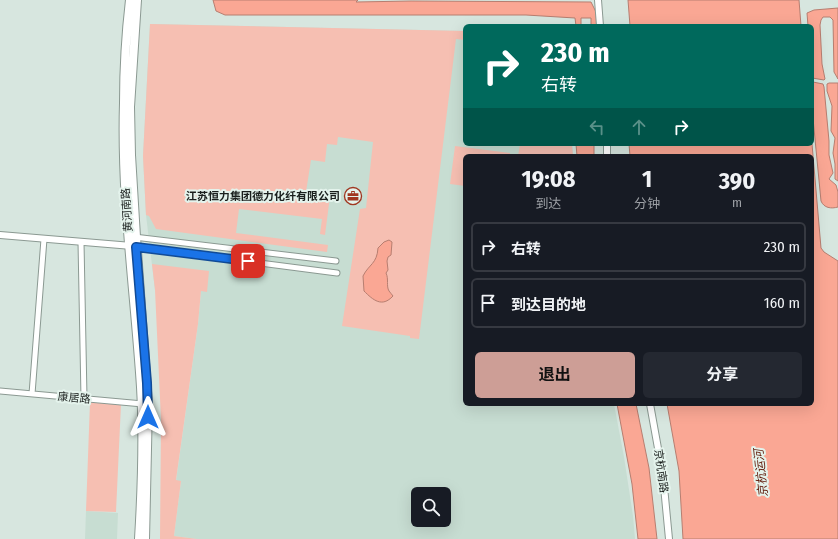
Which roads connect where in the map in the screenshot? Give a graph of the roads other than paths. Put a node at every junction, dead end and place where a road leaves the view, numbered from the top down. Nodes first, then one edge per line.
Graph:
1 (130, 0) edge
2 (137, 0) edge
3 (598, 0) edge
4 (600, 24) edge
5 (0, 235) edge
6 (132, 237) junction
7 (44, 238) junction
8 (81, 242) junction
9 (133, 246) junction
10 (336, 261) dead end
11 (337, 273) dead end
12 (0, 391) edge
13 (32, 394) junction
14 (84, 398) junction
15 (145, 404) junction
16 (650, 406) edge
17 (139, 539) edge
18 (145, 539) edge
19 (669, 539) edge

1 - 6 main road, 黄河南路
2 - 6 main road, 黄河南路
3 - 4 street
5 - 7 street
6 - 9 main road, 黄河南路
6 - 10 street
7 - 8 street
7 - 13 street
8 - 9 street
8 - 14 street
9 - 11 street
9 - 15 main road, 黄河南路
12 - 13 street, 康居路
13 - 14 street, 康居路
14 - 15 street, 康居路
15 - 17 main road, 黄河南路
15 - 18 main road, 黄河南路
16 - 19 street, 京杭南路

